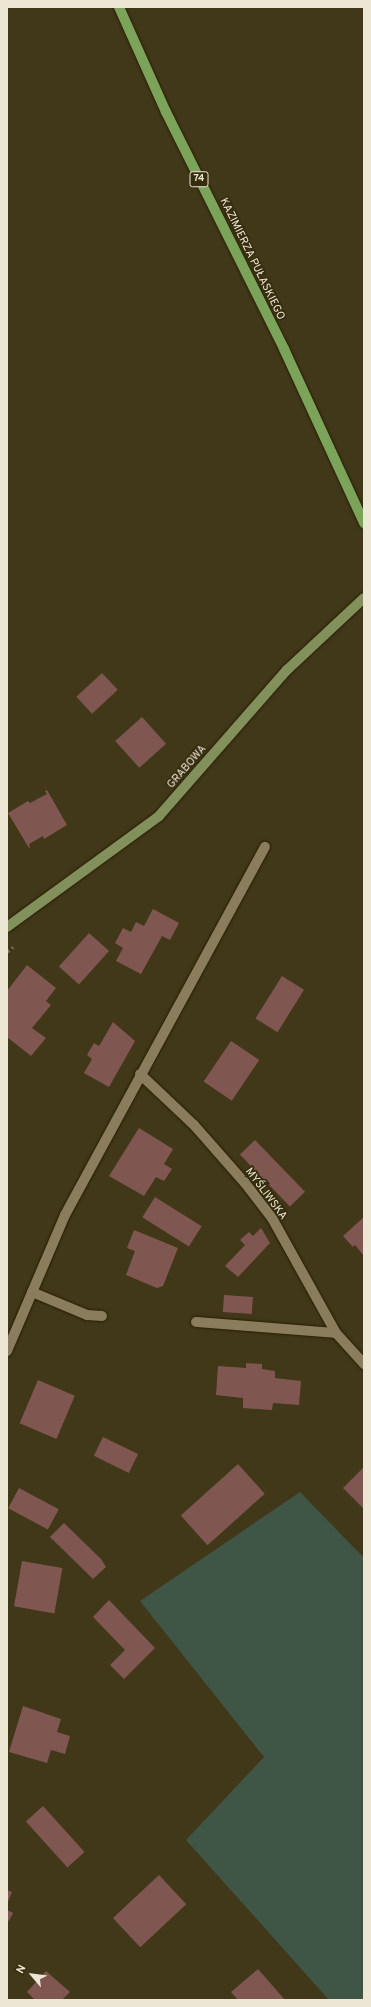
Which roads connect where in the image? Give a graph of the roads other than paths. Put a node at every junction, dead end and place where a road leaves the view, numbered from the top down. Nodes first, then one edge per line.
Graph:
1 (120, 7) edge
2 (364, 522) edge
3 (364, 598) edge
4 (265, 847) dead end
5 (7, 927) edge
6 (140, 1074) junction
7 (32, 1292) junction
8 (102, 1316) dead end
9 (196, 1322) dead end
10 (336, 1333) junction
11 (7, 1351) edge
12 (364, 1364) edge

1 - 2 main road, KAZIMIERZA PUŁASKIEGO / 74
3 - 5 street, GRABOWA
4 - 6 street
6 - 7 street
6 - 10 street, MYŚLIWSKA
7 - 8 street
7 - 11 street
9 - 10 street
10 - 12 street, MYŚLIWSKA

